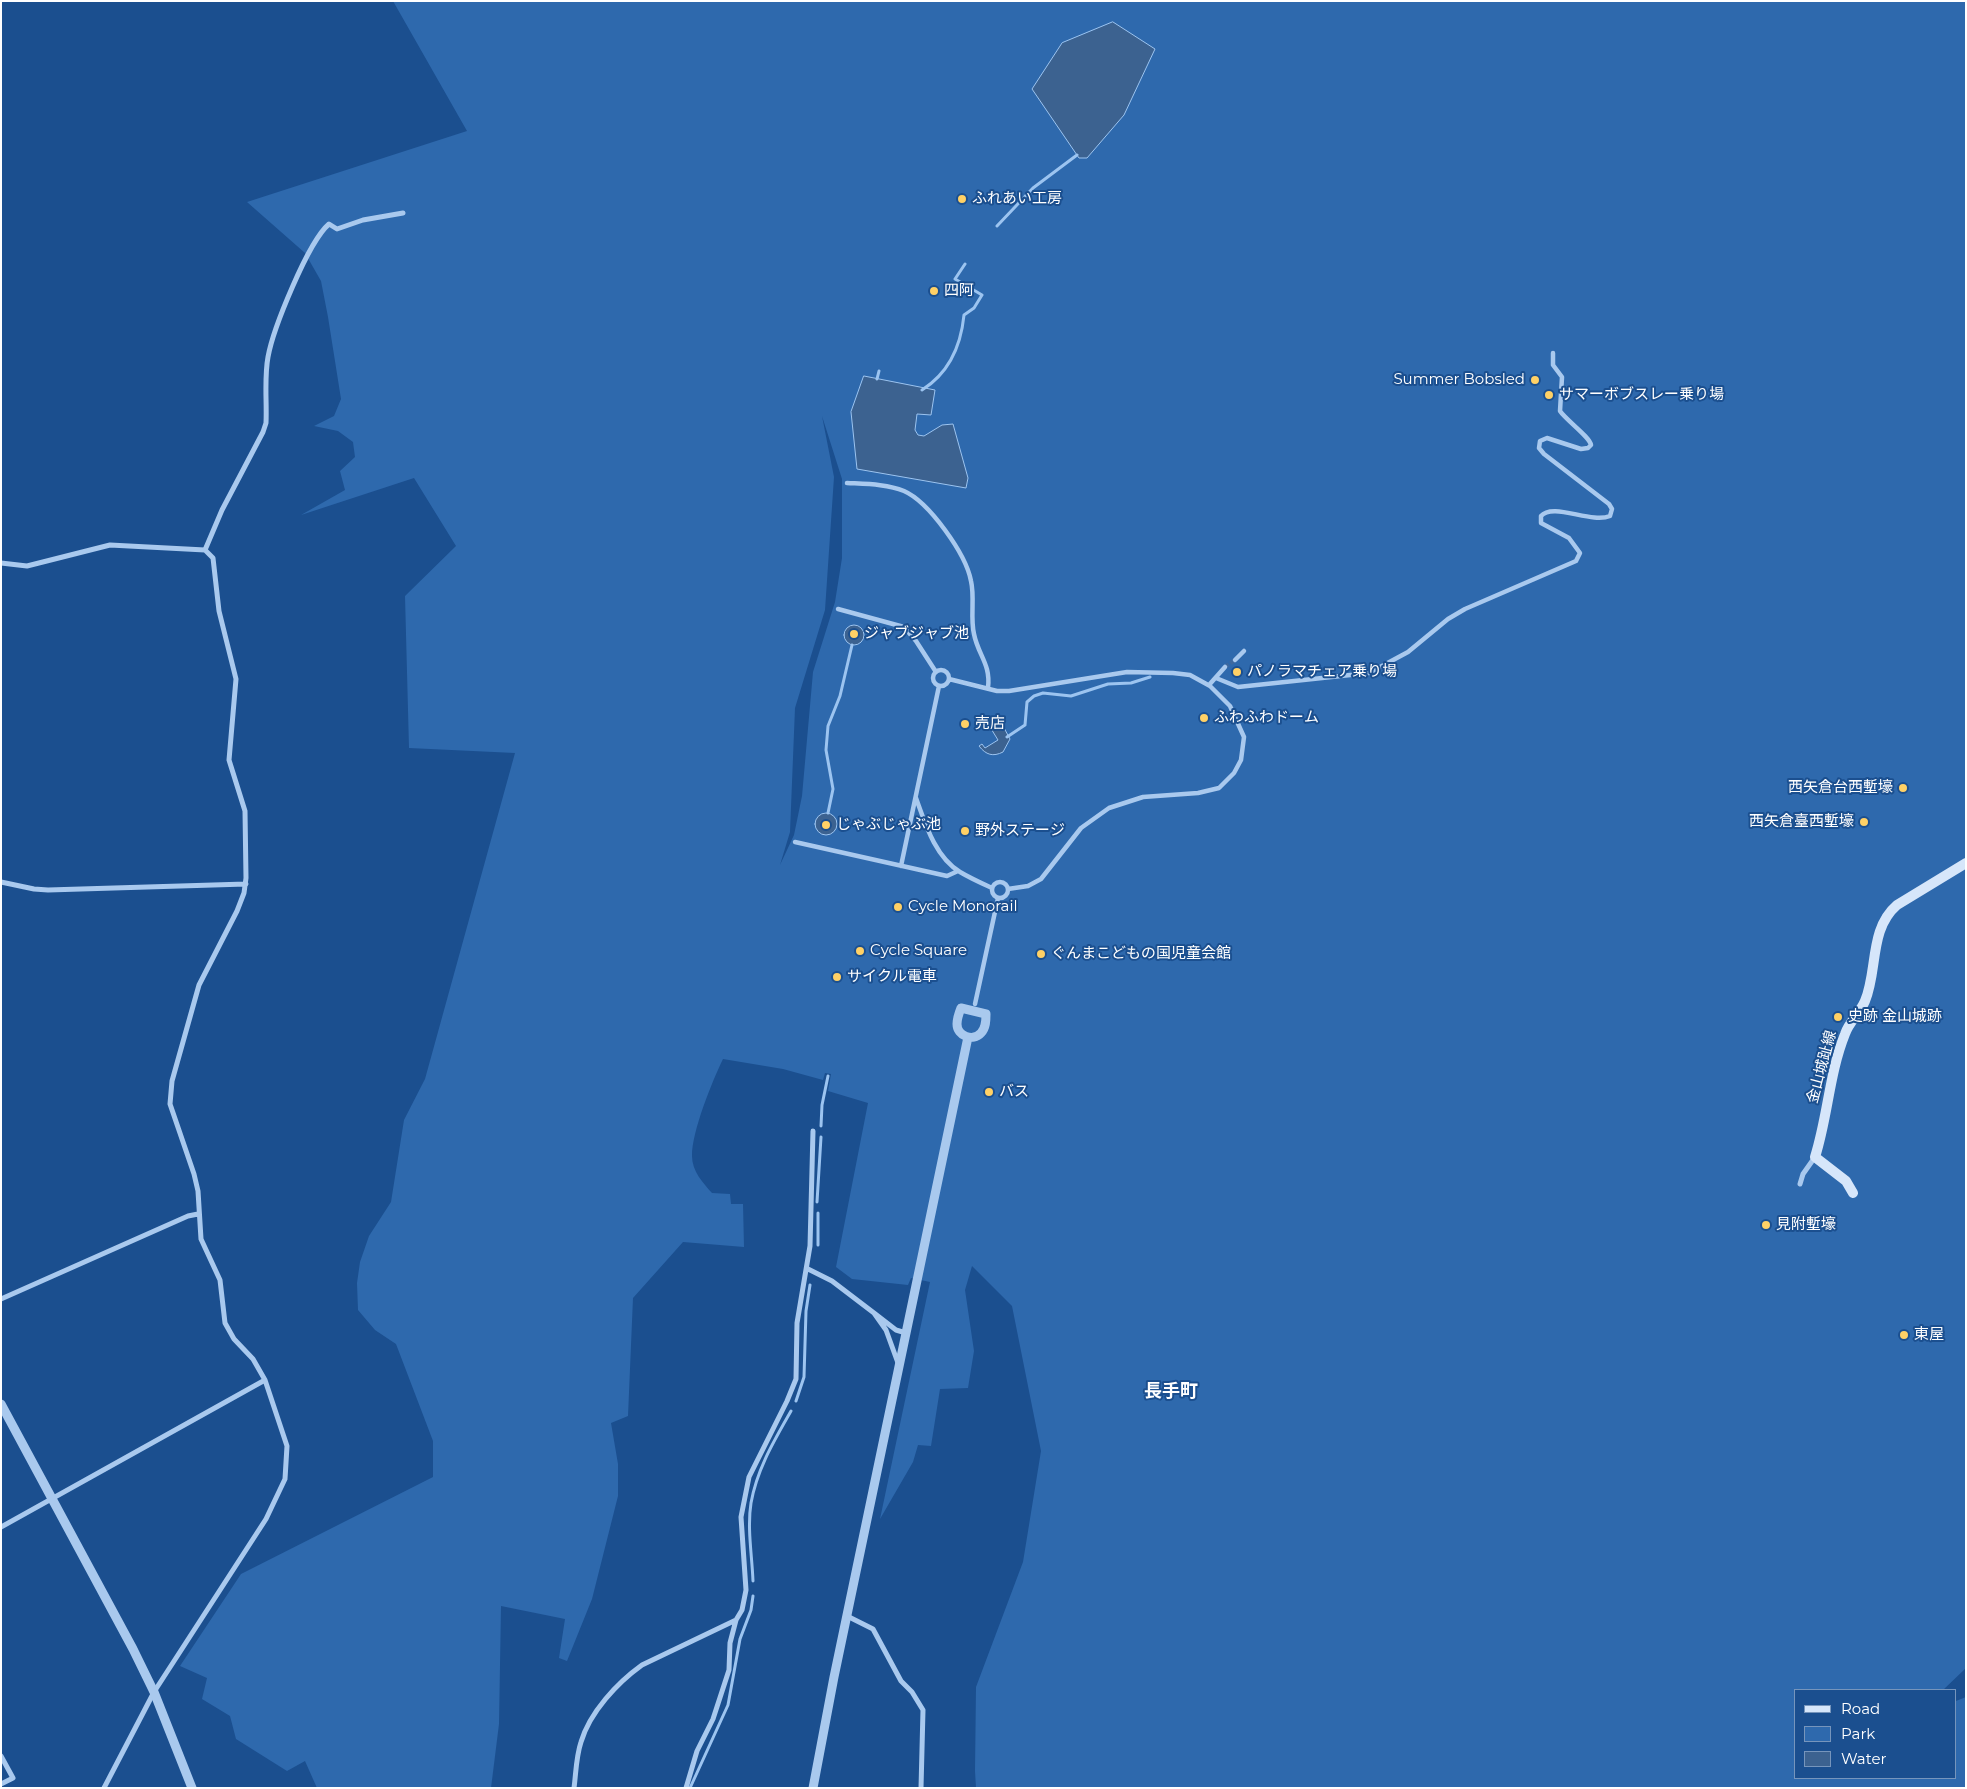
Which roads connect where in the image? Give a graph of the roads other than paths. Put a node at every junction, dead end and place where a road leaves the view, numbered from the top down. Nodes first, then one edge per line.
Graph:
1 (402, 214) dead end
2 (1553, 352) dead end
3 (847, 483) dead end
4 (205, 550) junction
5 (1, 563) edge
6 (838, 609) dead end
7 (1244, 651) dead end
8 (1235, 660) tunnel mouth
9 (1226, 667) tunnel mouth
10 (936, 672) junction
11 (1216, 678) junction
12 (949, 679) junction
13 (1208, 685) junction
14 (939, 686) junction
15 (988, 688) junction
16 (916, 797) junction
17 (795, 842) dead end
18 (1966, 863) edge
19 (901, 866) junction
20 (958, 871) junction
21 (1, 882) edge
22 (246, 884) junction
23 (992, 888) junction
24 (1008, 888) junction
25 (998, 898) junction
26 (975, 1004) dead end
27 (968, 1037) dead end
28 (813, 1131) dead end
29 (1815, 1157) junction
30 (1800, 1184) dead end
31 (1853, 1193) dead end
32 (198, 1214) junction
33 (808, 1268) junction
34 (1, 1299) edge
35 (874, 1313) junction
36 (907, 1333) junction
37 (899, 1368) junction
38 (265, 1380) junction
39 (1, 1404) edge
40 (53, 1498) junction
41 (1, 1527) edge
42 (848, 1616) junction
43 (736, 1620) junction
44 (154, 1692) junction
45 (1, 1756) edge
46 (1, 1784) edge
47 (104, 1788) edge
48 (192, 1788) edge
49 (574, 1788) edge
50 (686, 1788) edge
51 (814, 1788) edge
52 (921, 1788) edge

1 - 4 street
2 - 11 street
3 - 15 street
4 - 5 street
4 - 22 street
6 - 10 street
7 - 8 street
9 - 11 street
10 - 12 street
10 - 14 street
11 - 13 street
12 - 14 street
12 - 15 street
13 - 15 street
13 - 24 street
14 - 16 street
16 - 19 street
16 - 20 street
17 - 19 street
18 - 29 main road, 金山城趾線
19 - 20 street
20 - 23 street
21 - 22 street
22 - 32 street
23 - 24 street
23 - 25 street
24 - 25 street
25 - 26 street
27 - 36 street
28 - 33 street
29 - 30 street
29 - 31 main road
32 - 34 street
32 - 38 street
33 - 35 street
33 - 43 street
35 - 36 street
35 - 37 street
36 - 37 street
37 - 42 street
38 - 40 street
38 - 44 street
39 - 40 street
40 - 41 street
40 - 44 street
42 - 51 street
42 - 52 street
43 - 49 street
43 - 50 street
44 - 47 street
44 - 48 street
45 - 46 street

